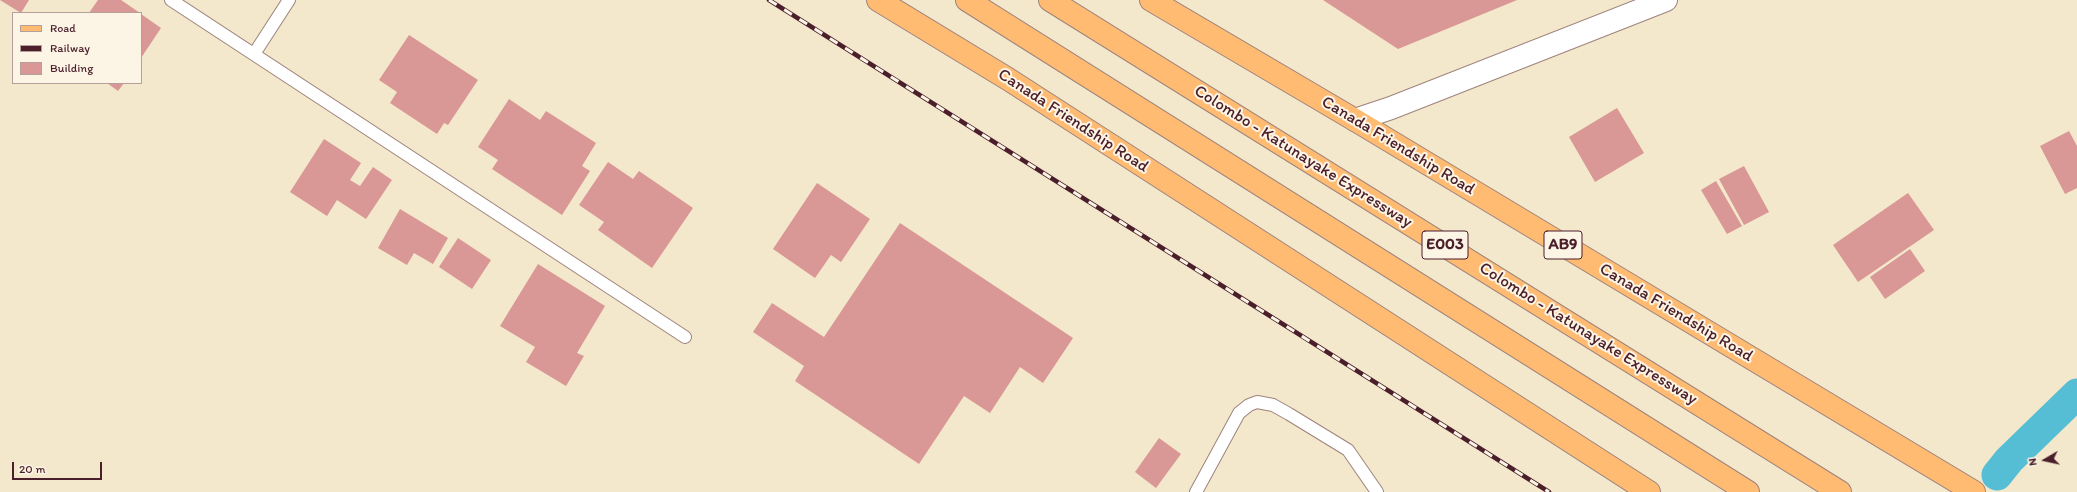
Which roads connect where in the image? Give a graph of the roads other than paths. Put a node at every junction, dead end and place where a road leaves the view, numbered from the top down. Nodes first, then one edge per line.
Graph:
1 (172, 0) edge
2 (290, 0) edge
3 (878, 0) edge
4 (967, 0) edge
5 (1050, 0) edge
6 (1151, 0) edge
7 (1666, 0) edge
8 (254, 54) junction
9 (1355, 120) junction
10 (685, 336) dead end
11 (1196, 492) edge
12 (1377, 492) edge
13 (1649, 492) edge
14 (1748, 492) edge
15 (1840, 492) edge
16 (1974, 492) edge

1 - 8 lane
2 - 8 lane
3 - 13 main road, Canada Friendship Road
4 - 14 main road, E003
5 - 15 main road, Colombo - Katunayake Expressway / E003
6 - 9 main road, Canada Friendship Road / AB9
7 - 9 street
8 - 10 lane
9 - 16 main road, Canada Friendship Road / AB9
11 - 12 lane

